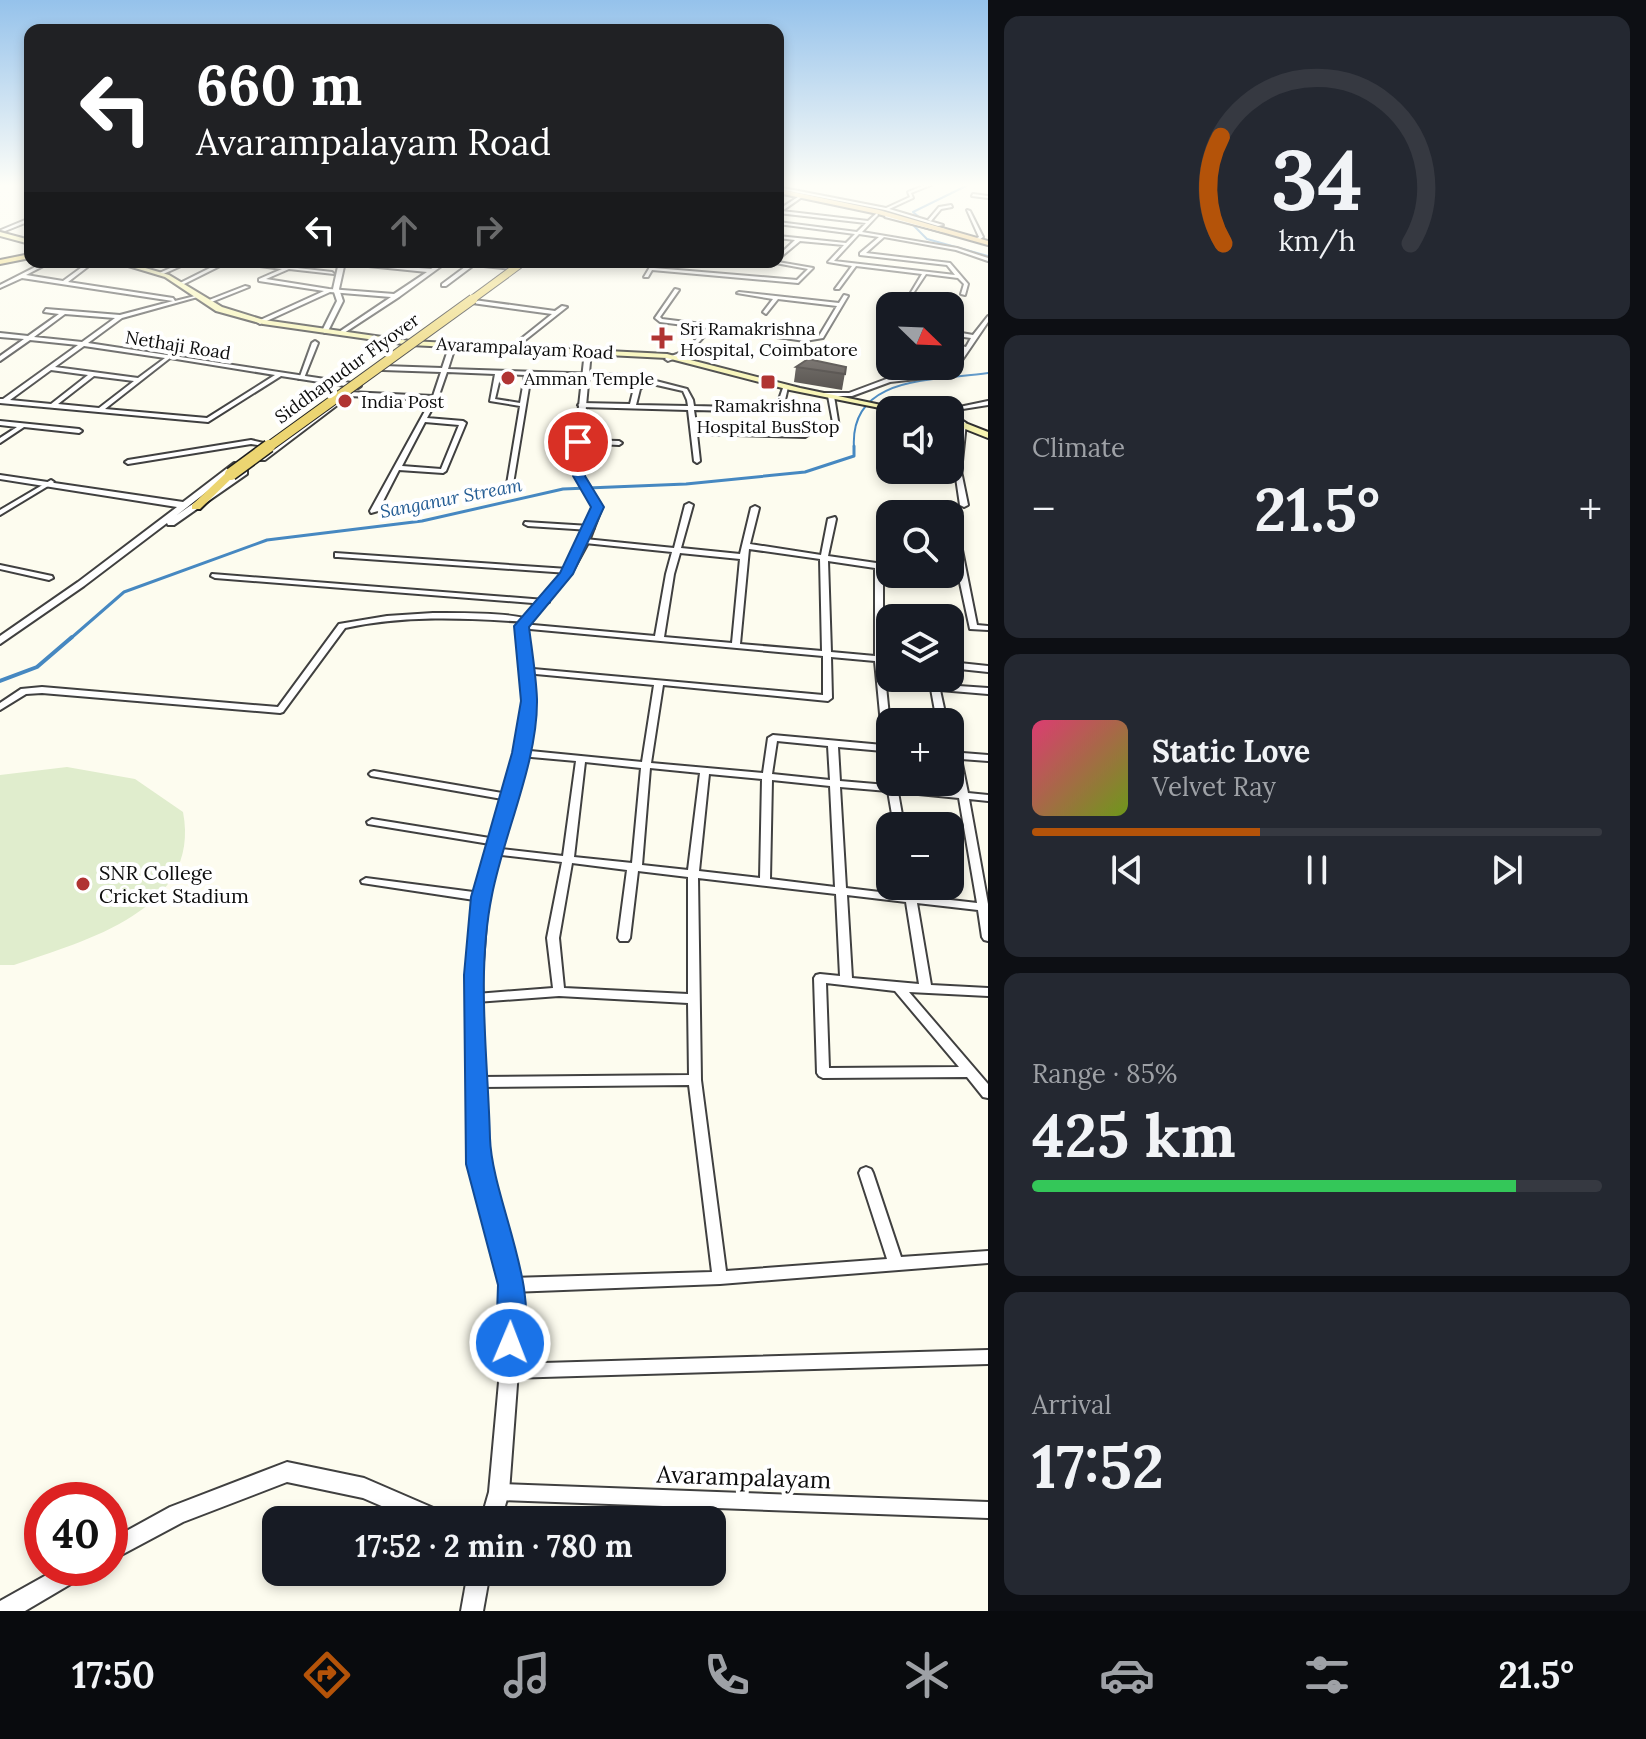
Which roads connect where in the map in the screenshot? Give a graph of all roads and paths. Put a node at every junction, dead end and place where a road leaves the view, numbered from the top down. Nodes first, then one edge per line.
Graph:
1 (831, 260) edge
2 (915, 260) edge
3 (784, 264) edge
4 (855, 265) junction
5 (37, 268) edge
6 (84, 268) edge
7 (138, 268) edge
8 (174, 268) edge
9 (213, 268) edge
10 (288, 268) joint
11 (333, 268) edge
12 (340, 268) edge
13 (402, 268) edge
14 (436, 268) edge
15 (468, 268) edge
16 (513, 268) edge
17 (515, 268) edge
18 (516, 268) edge
19 (651, 269) joint
20 (432, 271) junction
21 (332, 273) junction
22 (925, 273) junction
23 (159, 274) junction
24 (21, 276) junction
25 (646, 276) dead end
26 (961, 277) junction
27 (64, 283) junction
28 (182, 283) junction
29 (2, 285) edge
30 (444, 285) dead end
31 (247, 287) dead end
32 (837, 288) dead end
33 (333, 289) junction
34 (677, 290) dead end
35 (913, 292) edge
36 (964, 292) edge
37 (739, 293) dead end
38 (199, 296) junction
39 (397, 296) junction
40 (846, 296) dead end
41 (777, 297) junction
42 (178, 300) junction
43 (207, 302) junction
44 (474, 302) junction
45 (840, 305) junction
46 (564, 307) dead end
47 (46, 311) dead end
48 (65, 312) junction
49 (766, 312) dead end
50 (556, 313) junction
51 (120, 317) junction
52 (988, 318) edge
53 (260, 322) junction
54 (710, 328) junction
55 (324, 330) junction
56 (341, 333) junction
57 (0, 335) edge
58 (964, 335) edge
59 (973, 337) junction
60 (30, 339) junction
61 (81, 343) junction
62 (315, 343) dead end
63 (414, 344) junction
64 (452, 347) junction
65 (514, 347) junction
66 (965, 348) joint
67 (587, 352) junction
68 (168, 358) junction
69 (671, 358) junction
70 (0, 359) edge
71 (51, 368) junction
72 (383, 368) junction
73 (442, 370) junction
74 (498, 373) junction
75 (528, 374) junction
76 (91, 375) junction
77 (279, 375) junction
78 (583, 376) junction
79 (301, 378) junction
80 (649, 379) junction
81 (139, 380) junction
82 (786, 388) junction
83 (354, 389) junction
84 (800, 390) junction
85 (830, 396) junction
86 (435, 398) junction
87 (2, 402) edge
88 (988, 403) edge
89 (523, 405) junction
90 (581, 405) junction
91 (876, 405) edge
92 (52, 406) junction
93 (632, 407) junction
94 (964, 407) edge
95 (692, 409) junction
96 (100, 410) junction
97 (424, 420) junction
98 (0, 423) edge
99 (964, 423) edge
100 (23, 425) junction
101 (836, 427) dead end
102 (79, 431) dead end
103 (695, 432) junction
104 (986, 432) edge
105 (805, 435) dead end
106 (0, 441) edge
107 (578, 442) junction
108 (619, 443) dead end
109 (265, 444) junction
110 (697, 461) dead end
111 (128, 462) dead end
112 (399, 468) junction
113 (0, 477) edge
114 (51, 482) junction
115 (510, 484) dead end
116 (191, 502) junction
117 (689, 505) dead end
118 (755, 508) dead end
119 (374, 511) dead end
120 (0, 513) edge
121 (832, 519) dead end
122 (528, 524) dead end
123 (587, 534) junction
124 (746, 546) junction
125 (676, 550) junction
126 (338, 555) dead end
127 (744, 557) junction
128 (824, 559) junction
129 (876, 566) edge
130 (0, 567) edge
131 (568, 571) junction
132 (215, 576) dead end
133 (49, 578) dead end
134 (964, 585) edge
135 (545, 602) junction
136 (524, 623) junction
137 (988, 628) edge
138 (659, 639) junction
139 (0, 641) edge
140 (736, 646) junction
141 (826, 654) junction
142 (876, 659) edge
143 (964, 666) edge
144 (988, 669) edge
145 (525, 670) junction
146 (659, 683) junction
147 (964, 689) edge
148 (988, 691) edge
149 (0, 707) edge
150 (833, 743) junction
151 (876, 748) edge
152 (520, 753) junction
153 (964, 756) edge
154 (581, 758) junction
155 (988, 758) edge
156 (646, 764) junction
157 (705, 770) junction
158 (374, 774) dead end
159 (767, 776) junction
160 (837, 783) junction
161 (876, 784) edge
162 (963, 796) joint
163 (508, 797) junction
164 (988, 798) edge
165 (372, 822) dead end
166 (495, 847) junction
167 (568, 859) junction
168 (635, 866) junction
169 (693, 873) junction
170 (366, 881) dead end
171 (765, 881) junction
172 (842, 889) junction
173 (876, 894) edge
174 (481, 897) junction
175 (911, 900) joint
176 (985, 908) edge
177 (988, 937) edge
178 (624, 938) dead end
179 (846, 981) junction
180 (898, 987) junction
181 (925, 987) junction
182 (559, 992) junction
183 (988, 992) edge
184 (476, 998) junction
185 (695, 999) junction
186 (968, 1072) junction
187 (695, 1080) junction
188 (479, 1082) junction
189 (986, 1088) edge
190 (866, 1173) dead end
191 (988, 1257) edge
192 (896, 1265) junction
193 (720, 1278) junction
194 (511, 1285) junction
195 (988, 1357) edge
196 (509, 1371) junction
197 (499, 1492) junction
198 (406, 1506) edge
199 (495, 1506) edge
200 (988, 1510) edge
201 (128, 1541) edge
202 (48, 1586) edge
203 (476, 1586) edge
204 (4, 1611) edge
205 (472, 1611) edge

1 - 4 street
2 - 26 street
3 - 19 street
4 - 22 street
4 - 32 street
5 - 24 street
6 - 27 street
7 - 23 main road, Avarampalayam Road
8 - 23 street
9 - 28 street
10 - 21 street
10 - 33 street
11 - 21 street
12 - 33 street
13 - 20 street
14 - 20 street
15 - 30 street
16 - 63 main road
17 - 116 main road, Siddhapudur Flyover, bridge
18 - 44 main road
19 - 25 street
20 - 39 street
21 - 33 street
22 - 26 street
22 - 35 street
23 - 28 main road, Avarampalayam Road
24 - 27 street
24 - 29 street
26 - 36 street
27 - 42 street
28 - 38 main road, Avarampalayam Road
31 - 43 street
33 - 39 street
33 - 53 street
33 - 55 street
34 - 54 street
37 - 41 street
38 - 42 street
38 - 43 main road, Avarampalayam Road
39 - 56 street
40 - 45 street
41 - 45 street
41 - 49 street
42 - 51 street
43 - 53 main road, Avarampalayam Road
44 - 50 street
44 - 63 main road
45 - 54 street
46 - 50 street
47 - 48 street
48 - 51 street
48 - 60 street
50 - 65 street
51 - 61 street
52 - 59 street
53 - 55 main road, Avarampalayam Road
54 - 69 street
55 - 56 main road, Avarampalayam Road
56 - 63 main road, Avarampalayam Road
57 - 60 street, Nethaji Road
58 - 59 street
59 - 66 street
60 - 61 street, Nethaji Road
60 - 70 street
61 - 68 street, Nethaji Road
61 - 71 street
62 - 79 street
63 - 64 main road
63 - 65 main road, Avarampalayam Road
63 - 72 street
63 - 83 street
64 - 67 main road
64 - 73 street
65 - 67 main road, Avarampalayam Road
66 - 85 street
67 - 69 main road
67 - 78 street, Avarampalayam Road
68 - 77 street, Nethaji Road
68 - 81 street
69 - 82 main road
69 - 84 main road
71 - 76 street
71 - 87 street
72 - 73 street
72 - 83 street
73 - 74 street
73 - 86 street
74 - 75 street
74 - 89 street
75 - 78 street
75 - 89 street
76 - 81 street
76 - 92 street
77 - 79 street, Nethaji Road
77 - 96 street
78 - 80 street
78 - 90 street, Avarampalayam Road
79 - 83 street, Nethaji Road
80 - 93 street
80 - 95 street
81 - 96 street
82 - 84 main road
82 - 95 street
83 - 86 street, Nethaji Road
83 - 109 street
83 - 116 street
84 - 85 main road
85 - 91 main road
85 - 101 street
86 - 97 street
87 - 92 street
88 - 94 street
89 - 115 street
90 - 93 street
90 - 107 street, Avarampalayam Road
92 - 96 street
93 - 95 street
95 - 103 street
97 - 112 street
97 - 112 street
98 - 100 street
99 - 104 main road
100 - 102 street
100 - 106 street
103 - 105 street
103 - 110 street
107 - 108 street
107 - 123 street, Avarampalayam Road
109 - 111 street
109 - 116 street
112 - 119 street
113 - 114 street
114 - 116 street
114 - 120 street
116 - 139 street
117 - 125 street
118 - 124 street
121 - 128 street
122 - 123 street
123 - 125 street
123 - 131 street
124 - 127 street
124 - 128 street
125 - 127 street
125 - 138 street
126 - 131 street
127 - 140 street
128 - 129 street
128 - 141 street
130 - 133 street
131 - 135 street
132 - 135 street
134 - 137 street
135 - 136 street
136 - 138 street
136 - 145 street
136 - 149 street
138 - 140 street
140 - 141 street
141 - 142 street
141 - 146 street
143 - 144 street
145 - 146 street
145 - 152 street
146 - 156 street
147 - 148 street
150 - 151 street
150 - 159 street
150 - 160 street
152 - 154 street
152 - 163 street
153 - 155 street
154 - 156 street
154 - 167 street
156 - 157 street
156 - 168 street
157 - 159 street
157 - 169 street
158 - 163 street
159 - 160 street
159 - 171 street
160 - 161 street
160 - 172 street
162 - 164 street
162 - 176 street
163 - 166 street
165 - 166 street
166 - 167 street
166 - 174 street
167 - 168 street
167 - 182 street
168 - 169 street
168 - 178 street
169 - 171 street
169 - 185 street
170 - 174 street
171 - 172 street
172 - 173 street
172 - 179 street
174 - 184 street
175 - 176 street
175 - 181 street
176 - 177 street
179 - 180 street
179 - 186 street
180 - 181 street
180 - 186 street
181 - 183 street
182 - 184 street
182 - 185 street
184 - 188 street
185 - 187 street
186 - 189 street
187 - 188 street
187 - 193 street
188 - 194 street
190 - 192 street
191 - 192 street
192 - 193 street
193 - 194 street
194 - 196 street
195 - 196 street
196 - 197 street
197 - 199 street
197 - 200 street, Avarampalayam
198 - 201 street
202 - 204 street
203 - 205 street

